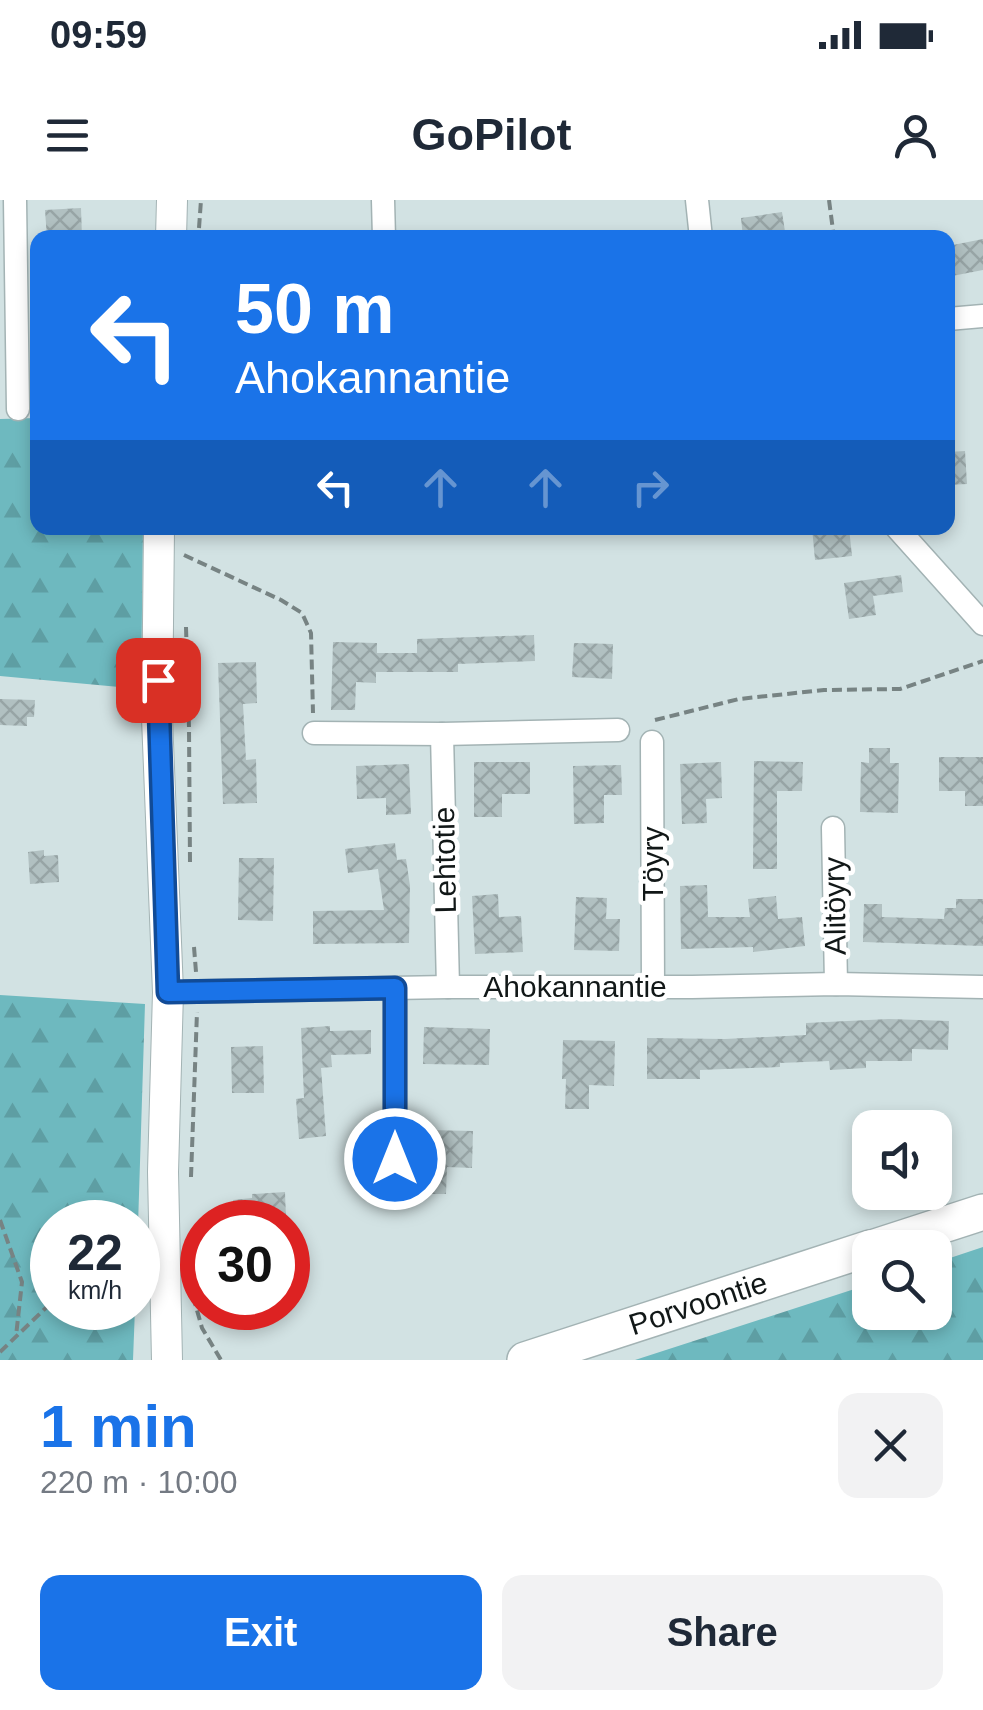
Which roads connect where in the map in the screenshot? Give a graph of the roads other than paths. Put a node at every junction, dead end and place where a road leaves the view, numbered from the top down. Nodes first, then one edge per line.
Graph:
1 (15, 200) edge
2 (172, 200) edge
3 (383, 200) edge
4 (697, 200) edge
5 (171, 230) edge
6 (384, 230) edge
7 (700, 230) edge
8 (983, 316) edge
9 (955, 319) edge
10 (19, 409) edge
11 (160, 535) edge
12 (903, 535) edge
13 (983, 624) edge
14 (618, 730) road end
15 (314, 733) road end
16 (442, 734) junction
17 (652, 742) dead end
18 (833, 828) dead end
19 (836, 984) junction
20 (448, 986) junction
21 (983, 987) edge
22 (395, 988) junction
23 (653, 988) junction
24 (168, 992) junction
25 (395, 1159) dead end
26 (983, 1212) edge
27 (927, 1230) edge
28 (852, 1254) edge
29 (167, 1360) edge
30 (525, 1360) edge

1 - 10 street
2 - 5 main road
3 - 6 street
4 - 7 street
8 - 9 street
11 - 24 main road
12 - 13 street
14 - 16 street
15 - 16 street
16 - 20 street, Lehtotie
17 - 23 street, Töyry
18 - 19 street, Alitöyry
19 - 21 street, Ahokannantie
19 - 23 street, Ahokannantie
20 - 22 street, Ahokannantie
20 - 23 street, Ahokannantie
22 - 24 street, Ahokannantie
22 - 25 street
24 - 29 main road
26 - 27 main road, Porvoontie
28 - 30 main road, Porvoontie

